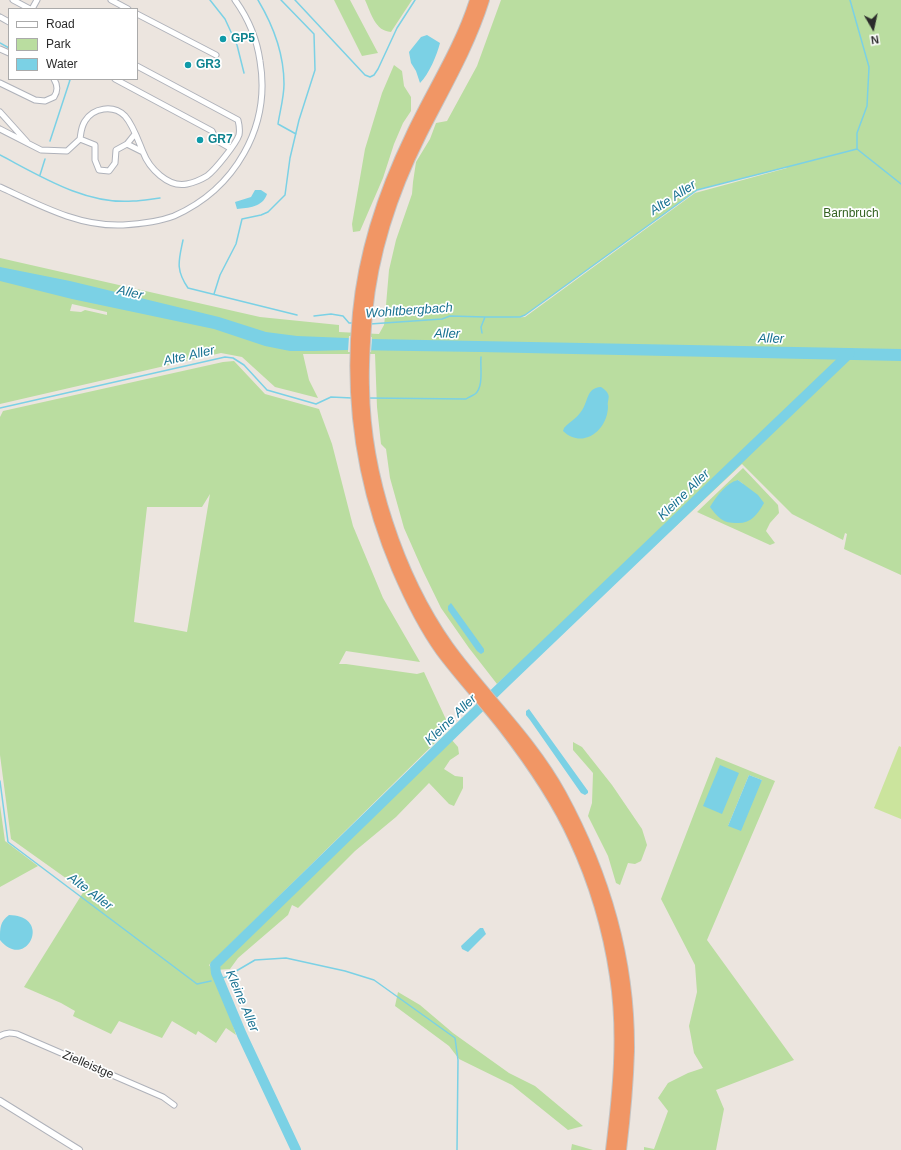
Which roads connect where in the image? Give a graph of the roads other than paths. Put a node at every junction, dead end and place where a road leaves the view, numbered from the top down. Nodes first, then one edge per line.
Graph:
1 (13, 0) edge
2 (111, 0) edge
3 (235, 0) edge
4 (475, 0) edge
5 (484, 0) edge
6 (29, 8) edge
7 (126, 8) edge
8 (138, 15) edge
9 (216, 55) dead end
10 (138, 67) edge
11 (55, 80) edge
12 (117, 80) edge
13 (0, 83) edge
14 (0, 112) edge
15 (0, 129) edge
16 (135, 134) junction
17 (80, 139) junction
18 (29, 144) junction
19 (127, 144) junction
20 (230, 148) junction
21 (143, 152) junction
22 (0, 187) edge
23 (362, 313) junction
24 (506, 724) junction
25 (0, 1036) edge
26 (0, 1101) edge
27 (174, 1105) dead end
28 (625, 1113) junction
29 (78, 1150) edge
30 (611, 1150) edge
31 (621, 1150) edge
32 (627, 1150) edge

1 - 6 street
2 - 7 street
3 - 22 street
4 - 23 highway
5 - 23 highway
8 - 9 street
10 - 20 street
11 - 13 street
12 - 20 street
14 - 18 street
15 - 18 street
16 - 17 street
16 - 19 street
16 - 21 street
17 - 18 street
17 - 19 street
19 - 21 street
20 - 21 street
23 - 24 highway
24 - 28 highway
24 - 30 highway
25 - 27 street, Zielleistge
26 - 29 street
28 - 31 highway
28 - 32 highway

